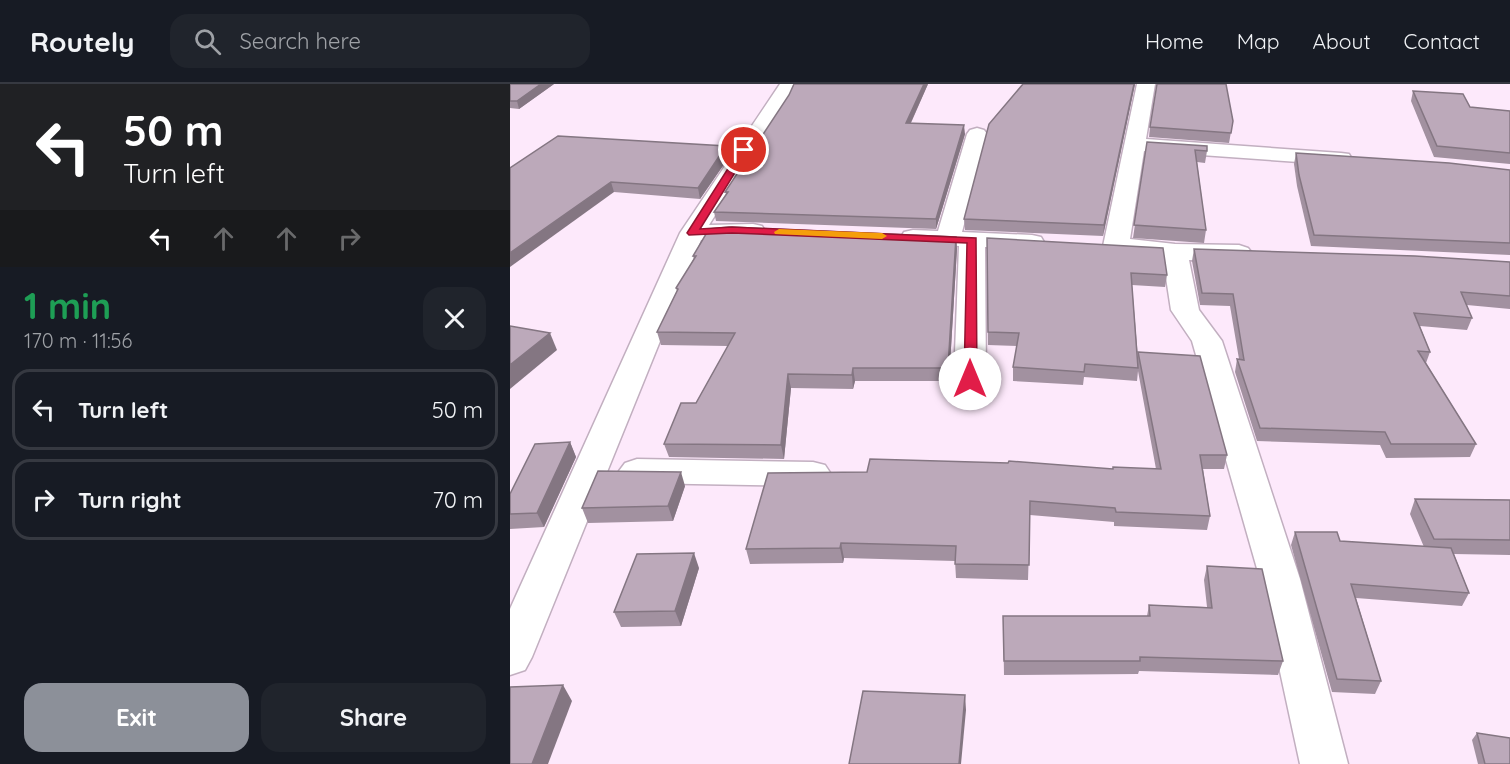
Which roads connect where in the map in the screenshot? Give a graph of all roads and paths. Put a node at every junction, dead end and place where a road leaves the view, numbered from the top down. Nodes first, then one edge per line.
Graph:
1 (789, 84) edge
2 (1146, 84) edge
3 (977, 134) dead end
4 (1135, 144) junction
5 (1364, 160) edge
6 (778, 232) edge
7 (692, 233) junction
8 (891, 237) edge
9 (960, 239) junction
10 (1056, 243) edge
11 (1175, 252) junction
12 (1264, 254) edge
13 (970, 379) dead end
14 (590, 471) junction
15 (847, 474) edge
16 (510, 657) edge
17 (1324, 764) edge

1 - 7 street
2 - 4 street
3 - 9 street
4 - 5 street
4 - 11 street
6 - 7 street
7 - 14 street
8 - 9 street
9 - 10 street
9 - 13 street
11 - 12 street
11 - 17 street
14 - 15 street
14 - 16 street

